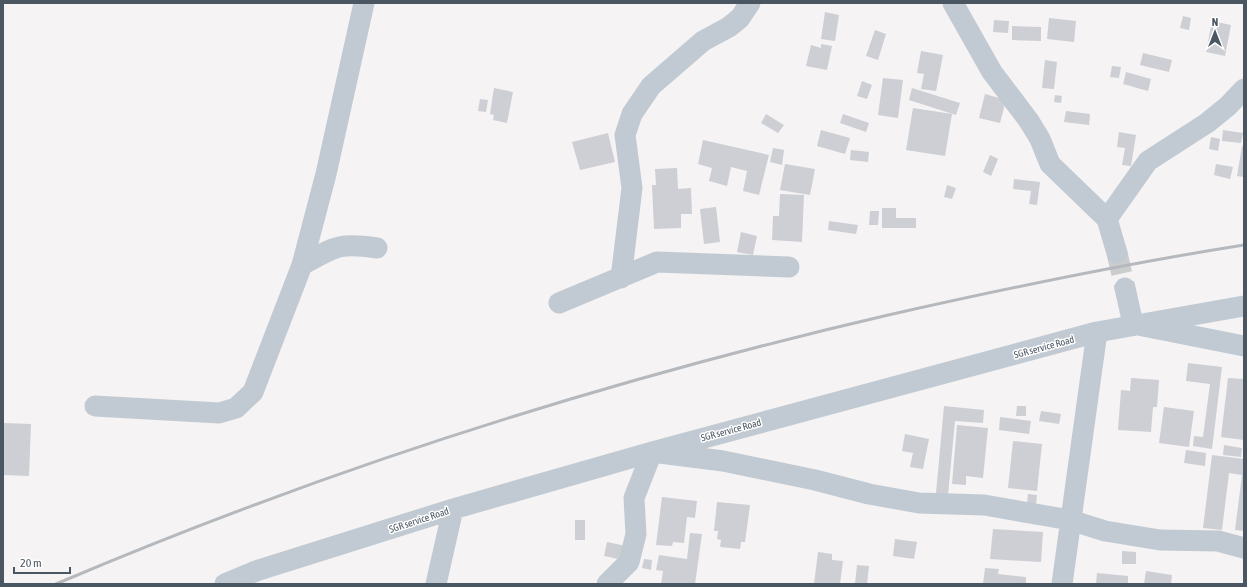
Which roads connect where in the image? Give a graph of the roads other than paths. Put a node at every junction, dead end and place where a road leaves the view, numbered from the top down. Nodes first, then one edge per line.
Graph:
1 (364, 3) edge
2 (750, 3) edge
3 (953, 3) edge
4 (1244, 89) edge
5 (1107, 219) junction
6 (377, 248) dead end
7 (1118, 253) tunnel mouth
8 (302, 265) junction
9 (789, 266) dead end
10 (621, 278) junction
11 (1125, 288) tunnel mouth
12 (559, 303) dead end
13 (1244, 306) edge
14 (1133, 324) junction
15 (1097, 332) junction
16 (1244, 346) edge
17 (95, 406) dead end
18 (652, 452) junction
19 (452, 509) junction
20 (1070, 520) junction
21 (1244, 548) edge
22 (225, 584) edge
23 (436, 584) edge
24 (607, 584) edge
25 (1062, 584) edge

1 - 8 street
2 - 10 street
3 - 5 street
4 - 5 street
5 - 7 street
6 - 8 street
8 - 17 street
9 - 10 street
10 - 12 street
11 - 14 street
13 - 14 street, SGR service Road
14 - 15 street, SGR service Road
14 - 16 street
15 - 18 street, SGR service Road
15 - 20 street
18 - 19 street, SGR service Road
18 - 20 street
18 - 24 street
19 - 22 street, SGR service Road
19 - 23 street
20 - 21 street
20 - 25 street

